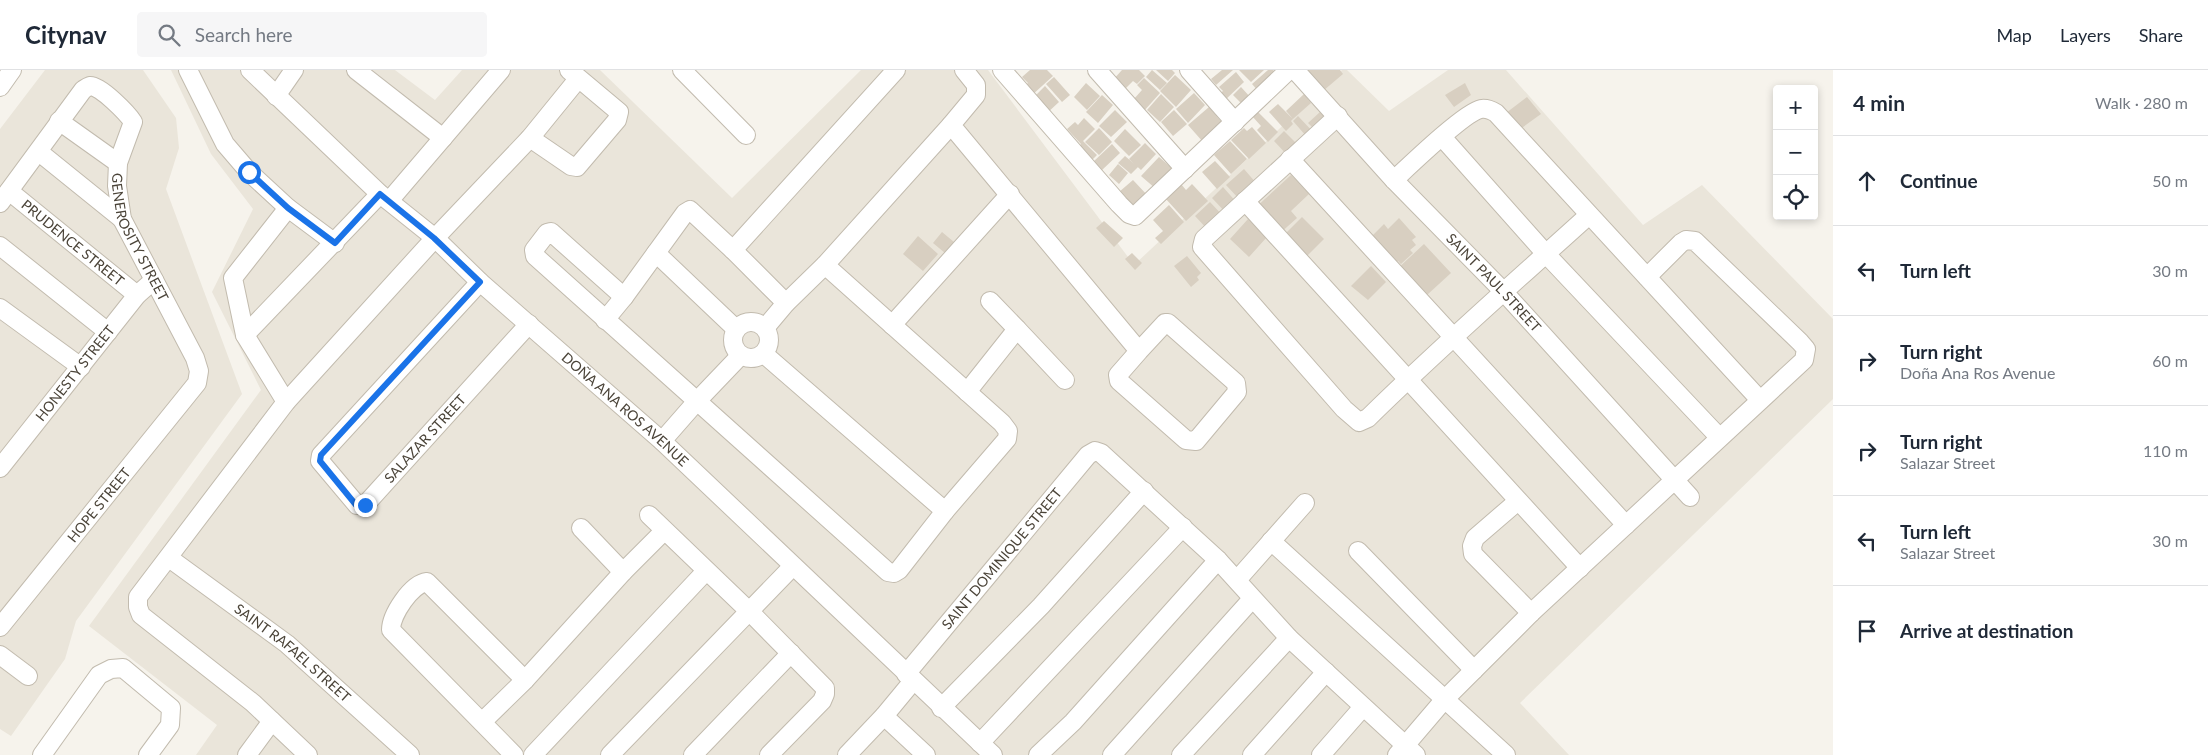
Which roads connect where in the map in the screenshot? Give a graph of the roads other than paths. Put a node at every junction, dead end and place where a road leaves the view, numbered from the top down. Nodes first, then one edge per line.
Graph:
1 (12, 70) edge
2 (188, 70) edge
3 (250, 70) edge
4 (294, 70) edge
5 (356, 70) edge
6 (501, 70) edge
7 (682, 70) edge
8 (896, 70) edge
9 (964, 70) edge
10 (1002, 70) edge
11 (1096, 70) edge
12 (1189, 70) edge
13 (1289, 70) edge
14 (1295, 70) edge
15 (573, 75) edge
16 (0, 87) edge
17 (276, 96) junction
18 (1338, 116) junction
19 (59, 121) junction
20 (1235, 122) junction
21 (951, 124) junction
22 (746, 135) dead end
23 (1442, 136) junction
24 (444, 138) junction
25 (530, 138) junction
26 (39, 152) junction
27 (1290, 159) junction
28 (118, 163) junction
29 (1185, 169) junction
30 (1394, 180) junction
31 (1010, 194) junction
32 (4, 197) edge
33 (384, 197) junction
34 (1245, 201) junction
35 (288, 208) junction
36 (1590, 214) junction
37 (122, 219) junction
38 (434, 238) junction
39 (335, 243) junction
40 (0, 246) edge
41 (733, 250) junction
42 (656, 253) junction
43 (1546, 254) junction
44 (825, 265) junction
45 (1647, 278) junction
46 (154, 280) junction
47 (480, 282) junction
48 (1503, 292) junction
49 (137, 295) junction
50 (624, 297) junction
51 (990, 302) dead end
52 (786, 303) junction
53 (0, 308) edge
54 (605, 320) junction
55 (530, 324) junction
56 (892, 324) junction
57 (765, 328) junction
58 (736, 329) junction
59 (1017, 329) junction
60 (108, 332) junction
61 (245, 335) junction
62 (1455, 337) junction
63 (1139, 351) junction
64 (764, 354) junction
65 (740, 356) junction
66 (81, 367) junction
67 (1407, 378) junction
68 (1065, 380) dead end
69 (197, 383) joint
70 (967, 392) junction
71 (1760, 400) junction
72 (697, 401) junction
73 (286, 402) junction
74 (1719, 437) junction
75 (662, 441) junction
76 (0, 468) edge
77 (1675, 480) junction
78 (1144, 491) junction
79 (1690, 497) dead end
80 (1518, 501) junction
81 (1305, 503) dead end
82 (945, 511) junction
83 (649, 515) dead end
84 (1626, 525) junction
85 (1183, 527) junction
86 (581, 528) dead end
87 (664, 531) junction
88 (1271, 540) junction
89 (1358, 551) dead end
90 (169, 558) junction
91 (1218, 560) junction
92 (793, 566) junction
93 (1580, 568) junction
94 (706, 571) junction
95 (623, 572) junction
96 (1237, 580) junction
97 (1252, 599) junction
98 (750, 612) junction
99 (1531, 613) junction
100 (0, 627) edge
101 (1288, 638) junction
102 (791, 653) junction
103 (0, 654) edge
104 (1474, 670) junction
105 (1326, 672) junction
106 (28, 676) dead end
107 (910, 677) junction
108 (524, 680) junction
109 (1444, 700) junction
110 (1364, 707) junction
111 (941, 708) junction
112 (884, 716) junction
113 (272, 721) junction
114 (482, 722) junction
115 (987, 749) edge
116 (1406, 752) edge
117 (42, 755) edge
118 (148, 755) edge
119 (247, 755) edge
120 (308, 755) edge
121 (410, 755) edge
122 (514, 755) edge
123 (533, 755) edge
124 (610, 755) edge
125 (693, 755) edge
126 (769, 755) edge
127 (847, 755) edge
128 (926, 755) edge
129 (1038, 755) edge
130 (1112, 755) edge
131 (1182, 755) edge
132 (1252, 755) edge
133 (1321, 755) edge
134 (1506, 755) edge

1 - 16 street
2 - 35 street
3 - 17 street, DOÑA ANA ROS AVENUE
4 - 17 street
5 - 24 street
6 - 24 street
7 - 22 street
8 - 41 street
9 - 21 street
10 - 29 street
11 - 29 street
12 - 20 street
13 - 20 street
14 - 18 street, SAINT PAUL STREET
15 - 25 street
15 - 25 street
17 - 33 street, DOÑA ANA ROS AVENUE
18 - 27 street
18 - 30 street, SAINT PAUL STREET
19 - 26 street
19 - 28 street
19 - 28 street, GENEROSITY STREET
20 - 29 street
21 - 31 street
21 - 44 street
23 - 30 street
23 - 36 street
23 - 43 street
24 - 33 street
25 - 38 street
26 - 32 street
26 - 37 street
27 - 34 street
27 - 62 street
28 - 37 street, GENEROSITY STREET
30 - 48 street, SAINT PAUL STREET
31 - 56 street
31 - 63 street
32 - 49 street, PRUDENCE STREET
33 - 38 street, DOÑA ANA ROS AVENUE
33 - 39 street
34 - 67 street
34 - 67 street
35 - 39 street
35 - 61 street
36 - 43 street
36 - 45 street
37 - 46 street, GENEROSITY STREET
38 - 47 street, DOÑA ANA ROS AVENUE
38 - 73 street
39 - 61 street
40 - 60 street
41 - 42 street
41 - 52 street
42 - 50 street
42 - 58 street
43 - 48 street
43 - 74 street
44 - 52 street
44 - 56 street
45 - 71 street
45 - 71 street
46 - 49 street, HONESTY STREET
46 - 69 street, GENEROSITY STREET
47 - 55 street, DOÑA ANA ROS AVENUE
47 - 55 street, SALAZAR STREET
48 - 62 street
48 - 77 street, SAINT PAUL STREET
49 - 60 street, HONESTY STREET
50 - 54 street
50 - 54 street
51 - 59 street
52 - 57 street
53 - 66 street
54 - 72 street
55 - 75 street, DOÑA ANA ROS AVENUE
56 - 70 street
57 - 58 street
57 - 64 street
58 - 65 street
59 - 68 street
59 - 70 street
60 - 66 street, HONESTY STREET
61 - 73 street
62 - 67 street
62 - 84 street
63 - 63 street
64 - 65 street
64 - 82 street
65 - 72 street
66 - 76 street, HONESTY STREET
67 - 80 street
69 - 100 street, HOPE STREET
70 - 82 street
71 - 74 street
72 - 75 street
72 - 82 street
73 - 90 street
74 - 77 street
75 - 92 street, DOÑA ANA ROS AVENUE
77 - 79 street, SAINT PAUL STREET
77 - 84 street
78 - 85 street
78 - 107 street, SAINT DOMINIQUE STREET
78 - 111 street
80 - 93 street
80 - 99 street
81 - 88 street
83 - 87 street
84 - 93 street
85 - 91 street
85 - 115 street
86 - 95 street
87 - 94 street
87 - 95 street
88 - 96 street
88 - 109 street
89 - 104 street
90 - 113 street
90 - 121 street, SAINT RAFAEL STREET
91 - 96 street
91 - 129 street
92 - 98 street
92 - 107 street, DOÑA ANA ROS AVENUE
93 - 99 street
94 - 98 street
94 - 123 street
95 - 108 street
96 - 97 street
97 - 101 street
97 - 130 street
98 - 102 street
98 - 124 street
99 - 104 street
101 - 105 street
101 - 131 street
102 - 125 street
102 - 126 street
103 - 106 street
104 - 109 street
105 - 110 street
105 - 132 street
107 - 111 street, DOÑA ANA ROS AVENUE
107 - 112 street, SAINT DOMINIQUE STREET
108 - 114 street
108 - 114 street
109 - 116 street
109 - 134 street
110 - 116 street
110 - 133 street
111 - 115 street, DOÑA ANA ROS AVENUE
112 - 127 street, SAINT DOMINIQUE STREET
112 - 128 street
113 - 119 street
113 - 120 street
114 - 122 street
117 - 118 street

